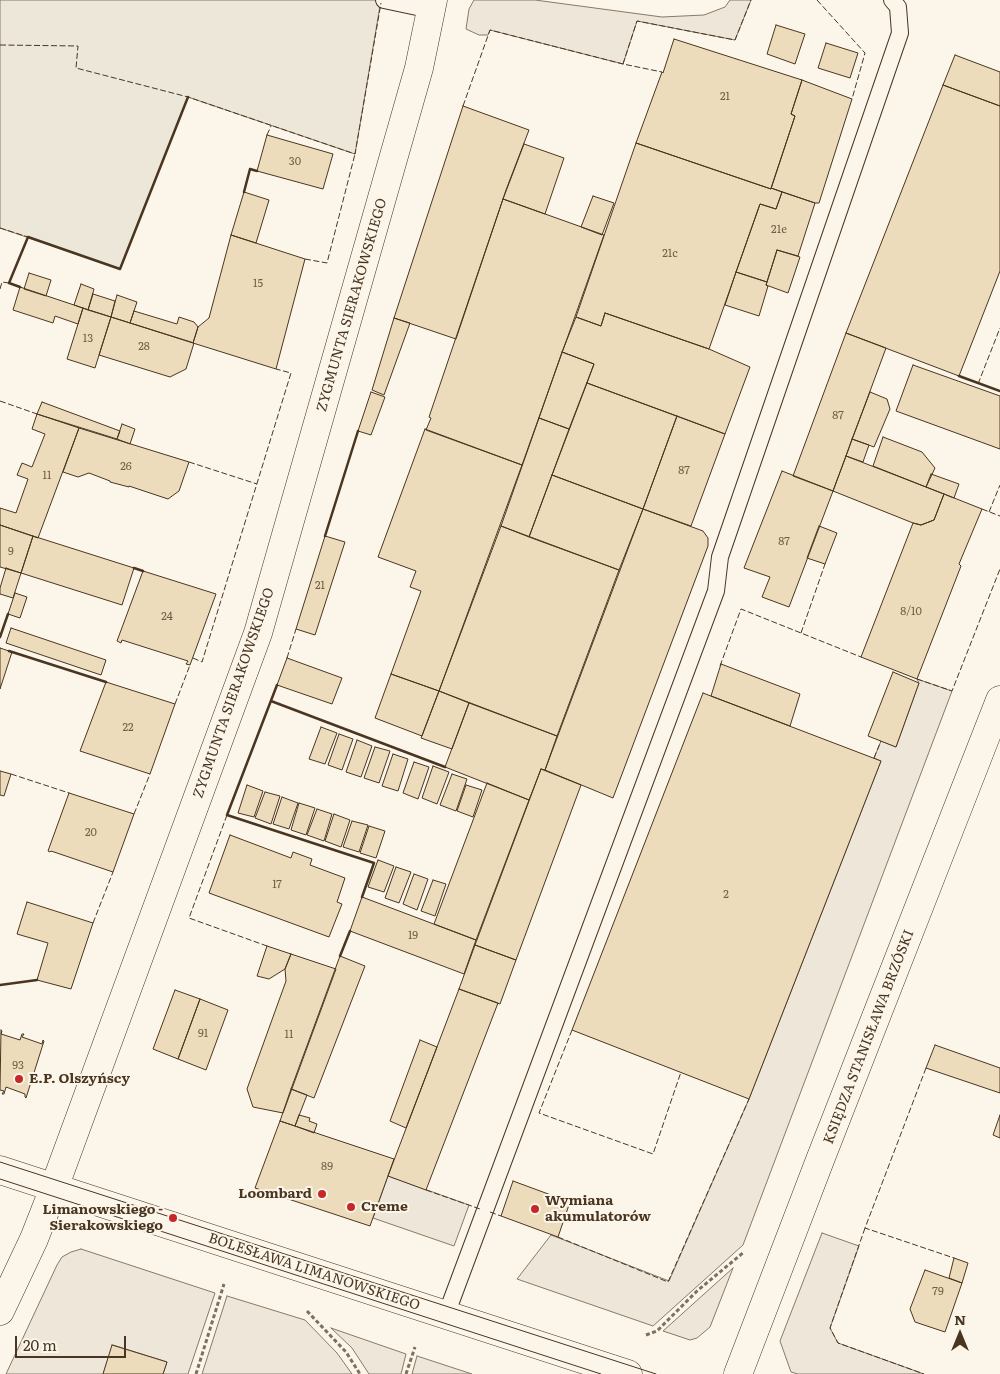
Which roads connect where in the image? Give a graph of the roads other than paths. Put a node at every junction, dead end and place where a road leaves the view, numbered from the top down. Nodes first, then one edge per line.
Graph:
1 (384, 0) edge
2 (901, 2) edge
3 (432, 5) edge
4 (1000, 700) edge
5 (0, 1170) edge
6 (54, 1188) junction
7 (0, 1311) edge
8 (446, 1315) junction
9 (628, 1374) edge
10 (738, 1374) edge

1 - 3 lane
2 - 8 lane
3 - 6 street, ZYGMUNTA SIERAKOWSKIEGO
4 - 10 street, KSIĘDZA STANISŁAWA BRZÓSKI
5 - 6 street, BOLESŁAWA LIMANOWSKIEGO
6 - 7 street, ZYGMUNTA SIERAKOWSKIEGO
6 - 8 street, BOLESŁAWA LIMANOWSKIEGO
8 - 9 street, BOLESŁAWA LIMANOWSKIEGO

